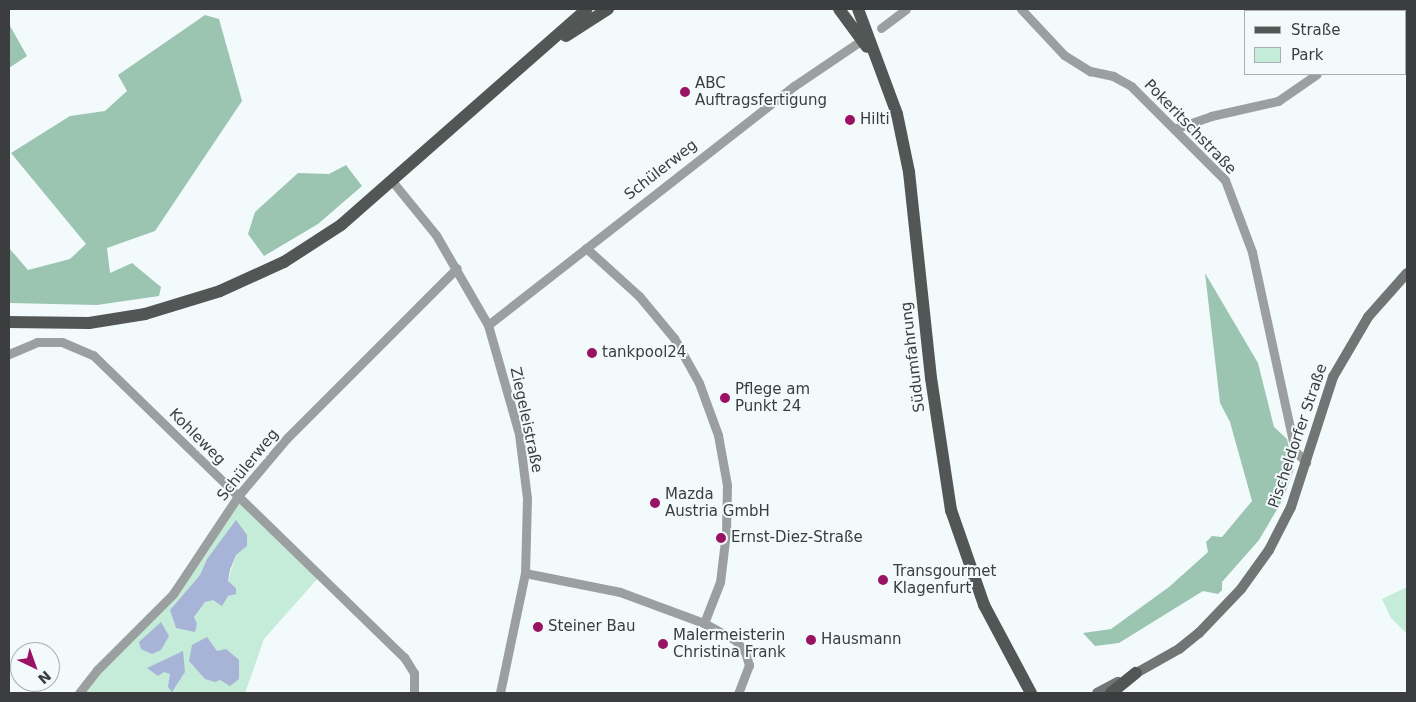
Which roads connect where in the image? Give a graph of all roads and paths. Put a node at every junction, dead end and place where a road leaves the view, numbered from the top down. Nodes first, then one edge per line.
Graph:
1 (587, 9) edge
2 (608, 9) edge
3 (839, 9) edge
4 (858, 9) edge
5 (906, 9) edge
6 (1021, 9) edge
7 (881, 28) dead end
8 (856, 44) dead end
9 (535, 56) junction
10 (1316, 75) edge
11 (888, 88) junction
12 (1174, 129) junction
13 (392, 181) junction
14 (586, 248) junction
15 (457, 268) junction
16 (1407, 274) edge
17 (9, 322) edge
18 (488, 325) junction
19 (9, 354) edge
20 (1306, 462) junction
21 (238, 496) junction
22 (525, 573) junction
23 (704, 623) junction
24 (1136, 674) junction
25 (79, 693) edge
26 (414, 693) edge
27 (500, 693) edge
28 (738, 693) edge
29 (1030, 693) edge
30 (1097, 693) edge
31 (1111, 693) edge

1 - 9 main road
2 - 9 main road
3 - 11 main road
4 - 11 main road, Südumfahrung
5 - 7 street
6 - 12 street, Pokeritschstraße
8 - 14 street, Schülerweg
9 - 13 main road
10 - 12 street
11 - 29 main road, Südumfahrung
12 - 20 street, Pokeritschstraße
13 - 15 street, Ziegeleistraße
13 - 17 main road
14 - 18 street, Schülerweg
14 - 23 street
15 - 18 street, Ziegeleistraße
15 - 21 street, Schülerweg
16 - 20 main road, Pischeldorfer Straße
18 - 22 street, Ziegeleistraße
19 - 21 street, Kohleweg
20 - 24 main road, Pischeldorfer Straße
21 - 25 street, Schülerweg
21 - 26 street, Kohleweg
22 - 23 street
22 - 27 street, Ziegeleistraße
23 - 28 street
24 - 30 main road, Pischeldorfer Straße
24 - 31 main road

